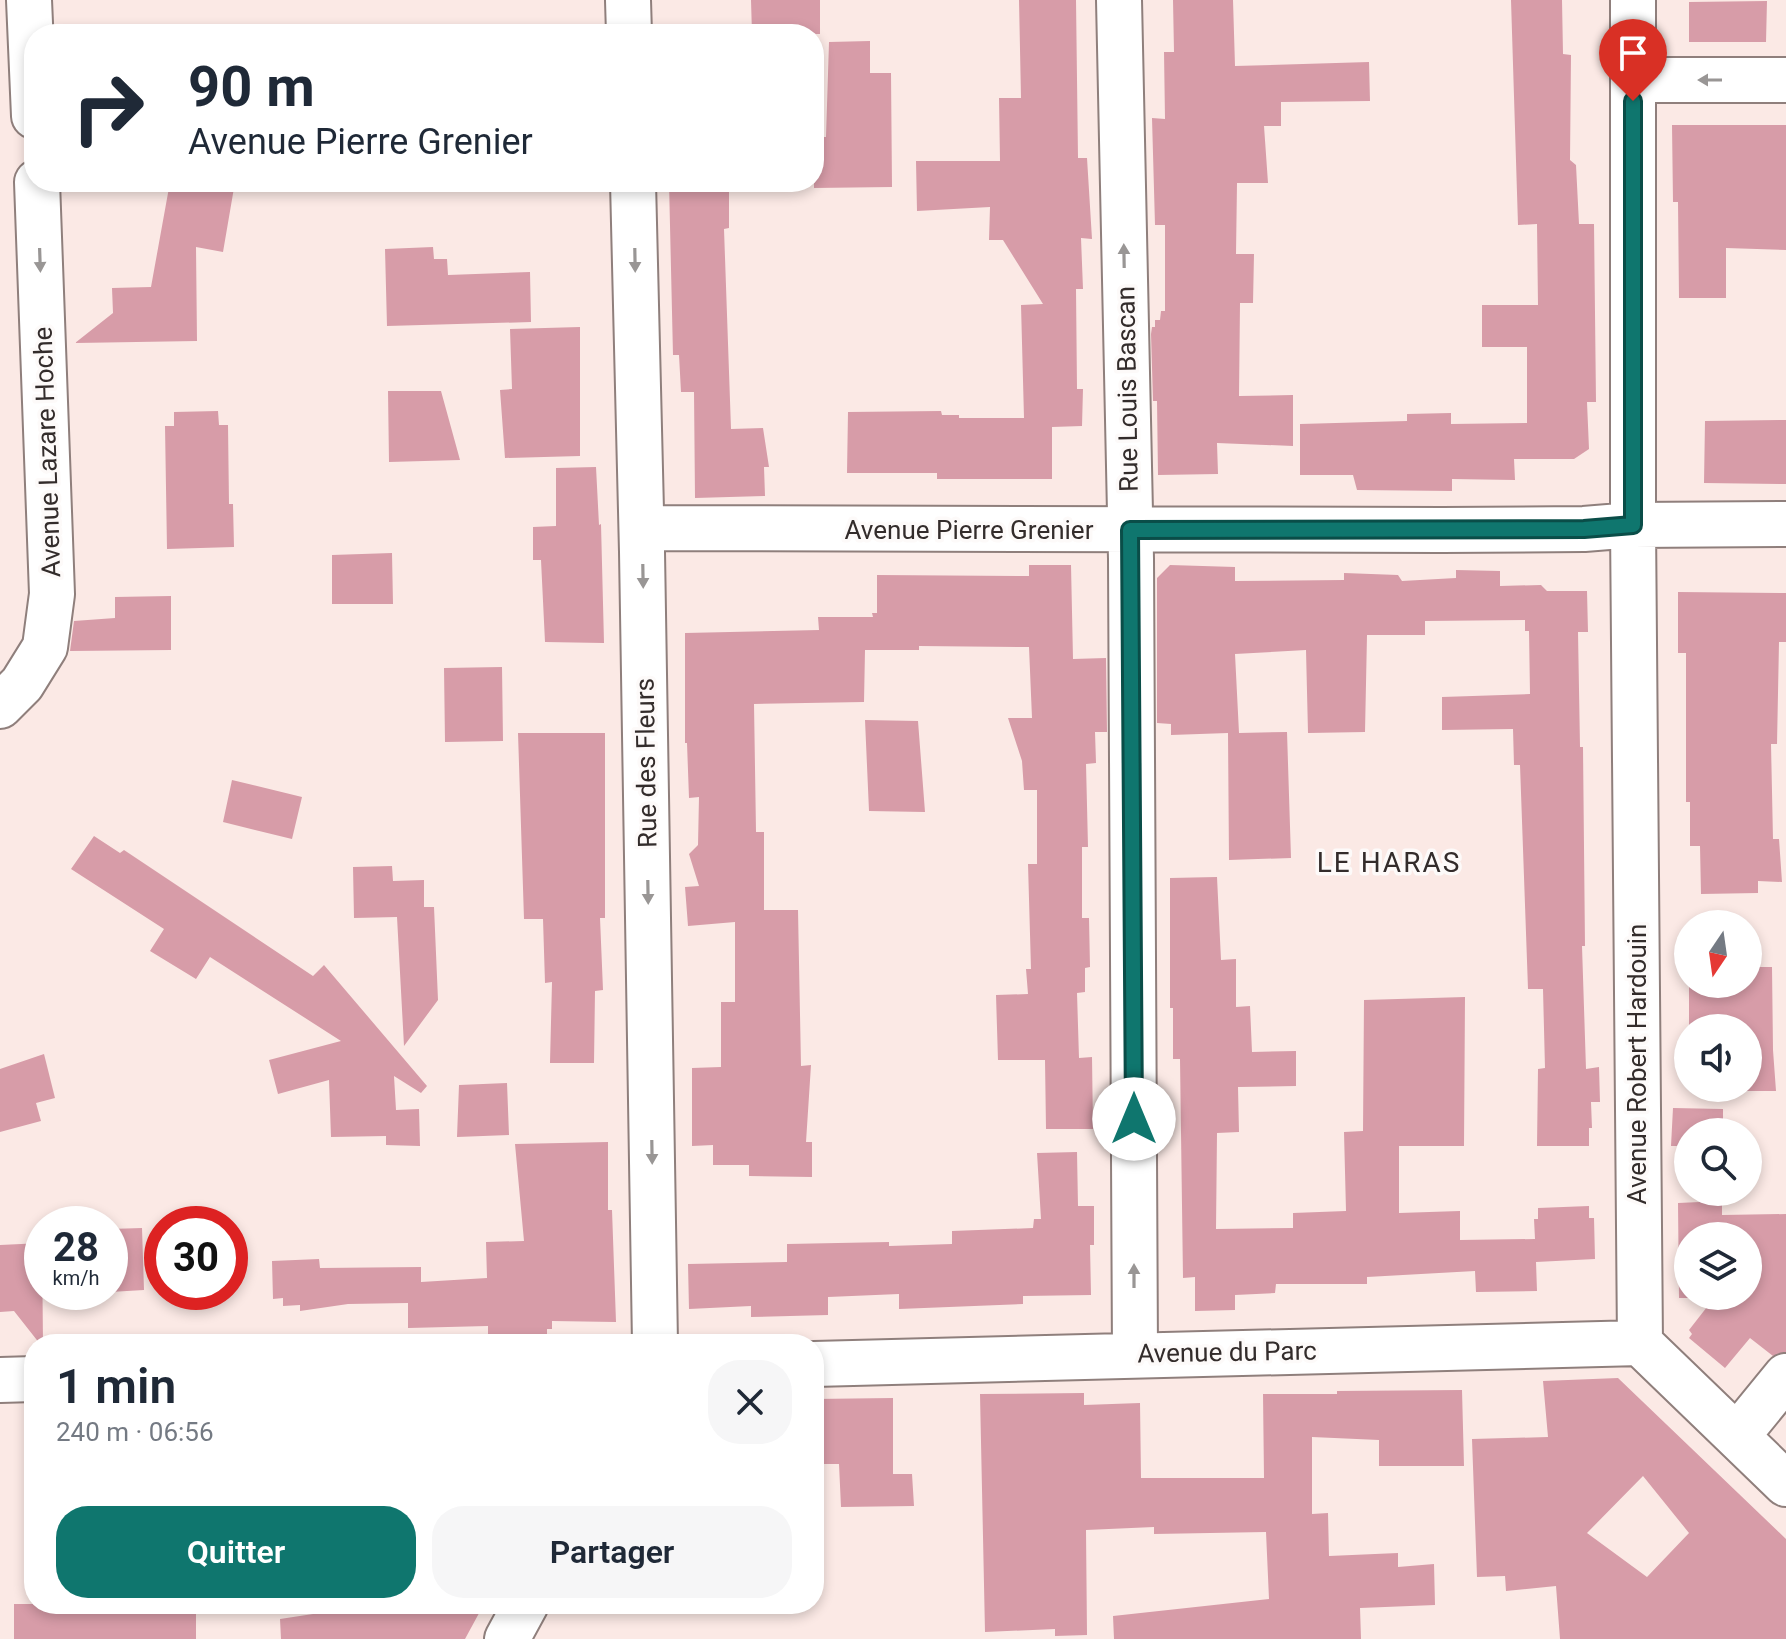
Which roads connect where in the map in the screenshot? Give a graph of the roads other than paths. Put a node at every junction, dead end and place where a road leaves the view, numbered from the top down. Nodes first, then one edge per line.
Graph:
1 (29, 0) edge
2 (628, 0) edge
3 (1119, 0) edge
4 (1633, 0) edge
5 (30, 24) edge
6 (629, 24) edge
7 (1634, 77) junction
8 (1786, 80) edge
9 (37, 192) edge
10 (633, 192) edge
11 (1786, 524) edge
12 (1633, 525) junction
13 (642, 528) junction
14 (1130, 530) junction
15 (0, 706) edge
16 (655, 1334) edge
17 (1640, 1343) junction
18 (1135, 1354) junction
19 (824, 1364) edge
20 (1786, 1376) edge
21 (24, 1379) edge
22 (0, 1380) edge
23 (1737, 1436) junction
24 (1786, 1484) edge
25 (521, 1614) edge
26 (507, 1639) edge

1 - 5 street
2 - 6 street
14 -> 3 street, Rue Louis Bascan
4 - 7 street
8 -> 7 street
7 - 12 street, Avenue Robert Hardouin
9 -> 15 street, Avenue Lazare Hoche
10 -> 13 street, Rue des Fleurs
11 - 12 street, Avenue Pierre Grenier
12 - 14 street, Avenue Pierre Grenier
12 - 17 street, Avenue Robert Hardouin
13 - 14 street, Avenue Pierre Grenier
13 -> 16 street, Rue des Fleurs
18 -> 14 street, Rue Louis Bascan
17 - 18 street, Avenue du Parc
17 - 23 street
18 - 19 street, Avenue du Parc
20 - 23 street
21 - 22 street
23 - 24 street
25 - 26 street

